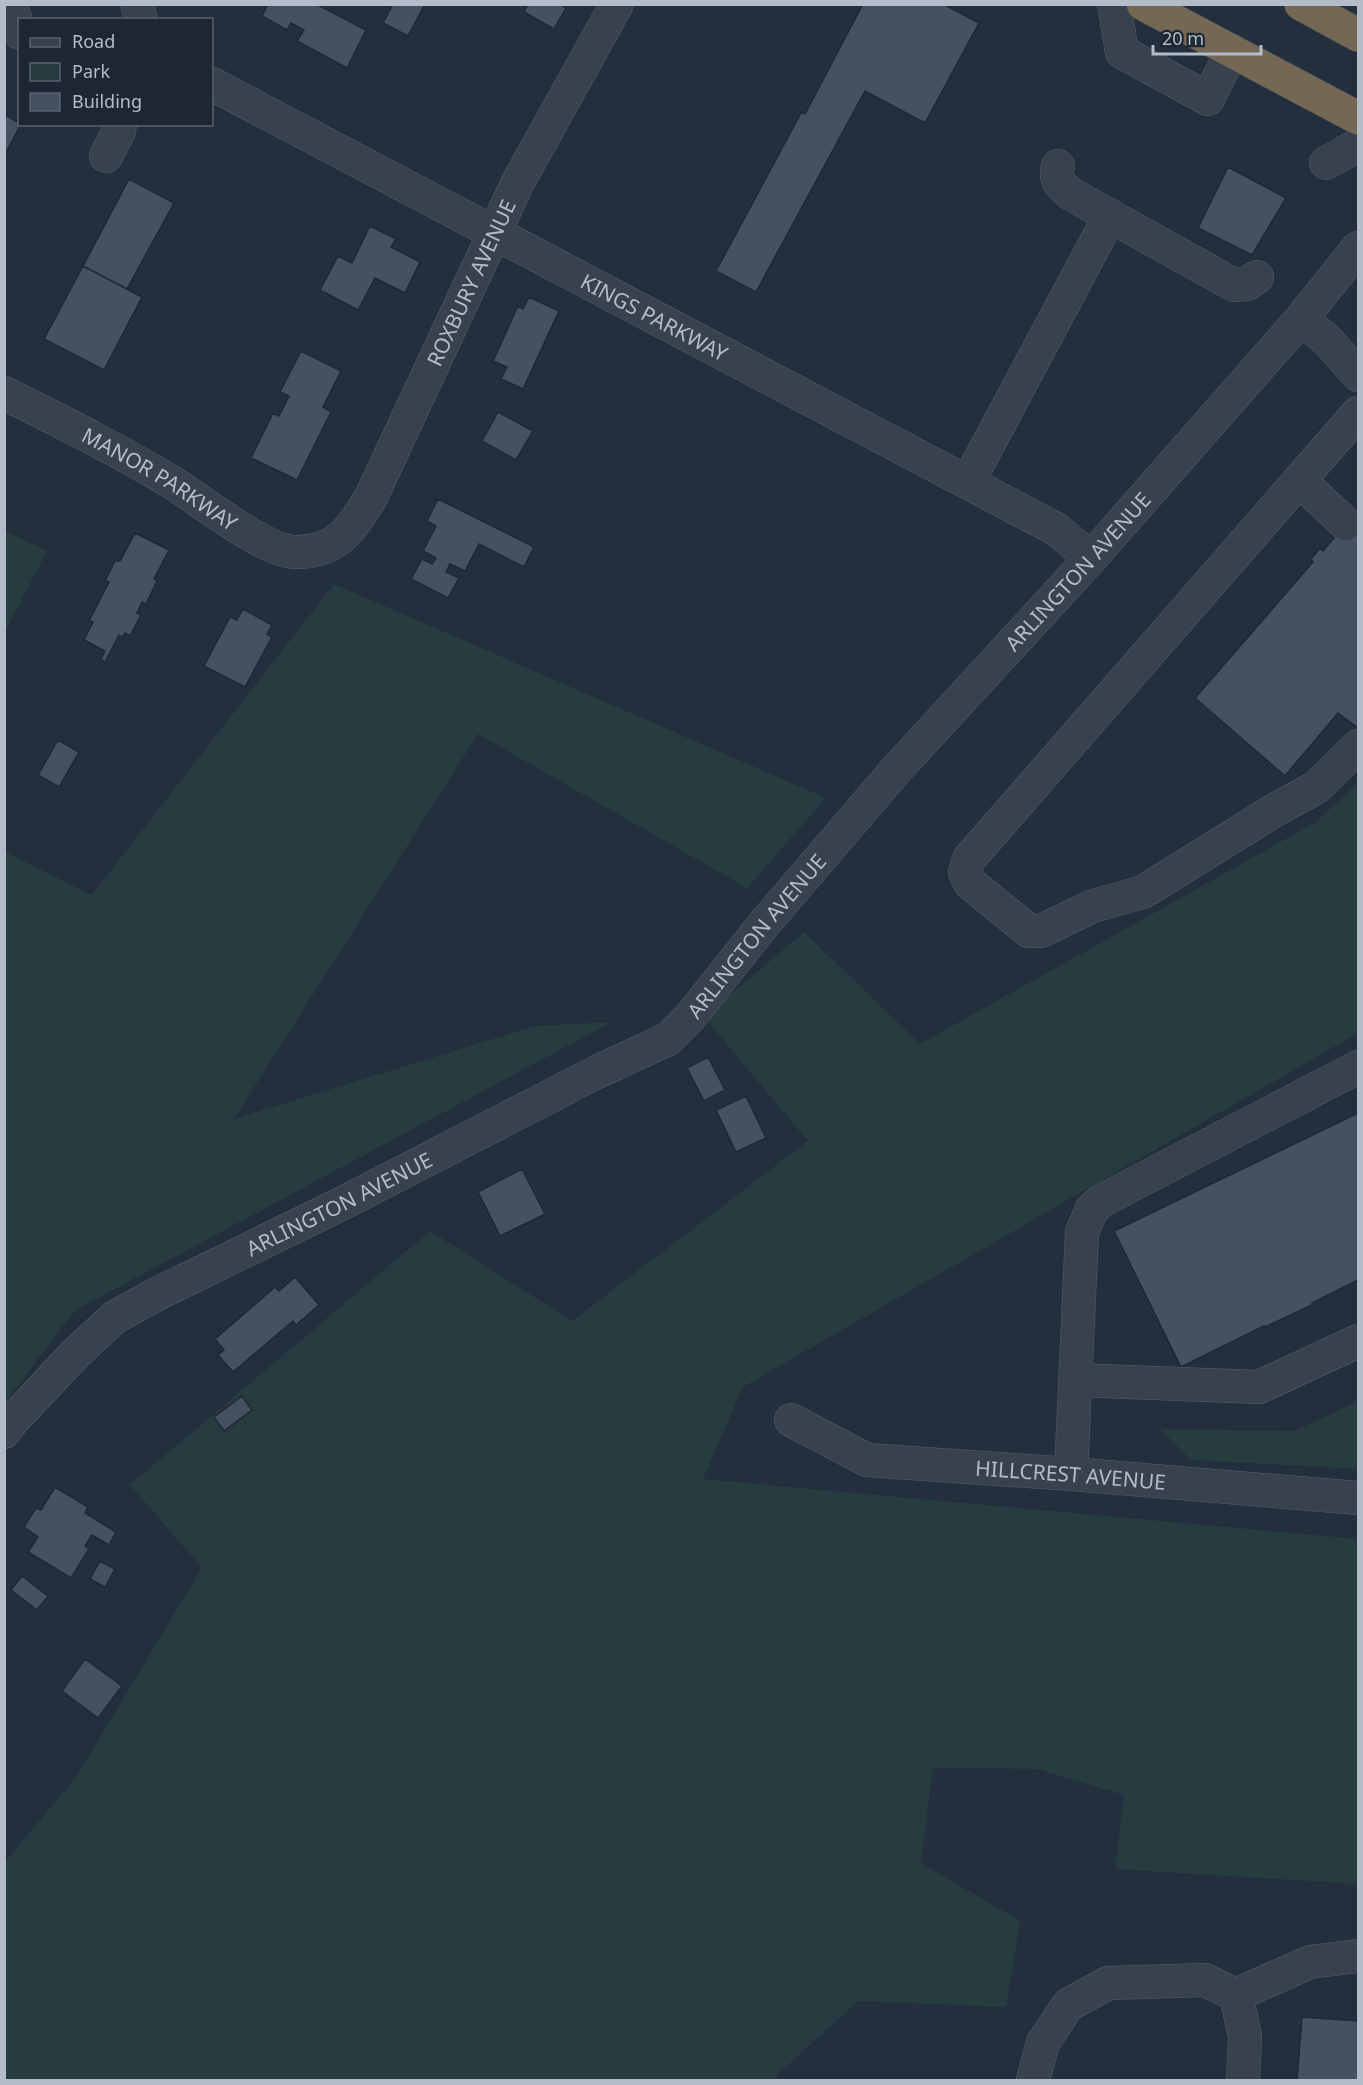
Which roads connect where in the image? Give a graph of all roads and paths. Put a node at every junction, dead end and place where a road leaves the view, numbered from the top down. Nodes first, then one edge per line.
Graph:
1 (10, 4) edge
2 (617, 4) edge
3 (1114, 4) edge
4 (1143, 4) edge
5 (1301, 4) edge
6 (18, 27) edge
7 (1359, 35) edge
8 (1232, 51) junction
9 (213, 85) edge
10 (1359, 118) edge
11 (120, 126) edge
12 (1359, 145) edge
13 (106, 156) dead end
14 (1326, 163) dead end
15 (1058, 166) dead end
16 (1110, 216) junction
17 (495, 233) junction
18 (1359, 248) edge
19 (1257, 277) dead end
20 (1301, 319) junction
21 (1359, 375) edge
22 (4, 393) edge
23 (1359, 413) edge
24 (1300, 481) junction
25 (969, 482) junction
26 (1346, 524) dead end
27 (319, 549) joint
28 (1091, 558) junction
29 (1359, 746) edge
30 (1359, 1067) edge
31 (1359, 1341) edge
32 (1075, 1380) junction
33 (790, 1420) dead end
34 (4, 1432) edge
35 (1071, 1474) junction
36 (1359, 1498) edge
37 (1359, 1956) edge
38 (1236, 1995) junction
39 (1033, 2080) edge
40 (1243, 2080) edge

1 - 6 street
2 - 17 street, ROXBURY AVENUE
3 - 8 street
4 - 8 highway
5 - 7 highway
8 - 10 highway
9 - 17 street, KINGS PARKWAY
11 - 13 street
12 - 14 street
15 - 16 street
16 - 19 street
16 - 25 street
17 - 25 street, KINGS PARKWAY
17 - 27 street, ROXBURY AVENUE
18 - 20 street, ARLINGTON AVENUE
20 - 21 street
20 - 28 street, ARLINGTON AVENUE
22 - 27 street, MANOR PARKWAY
23 - 24 street
24 - 26 street
24 - 29 street
25 - 28 street, KINGS PARKWAY
28 - 34 street, ARLINGTON AVENUE
30 - 32 street
31 - 32 street
32 - 35 street
33 - 35 street, HILLCREST AVENUE
35 - 36 street, HILLCREST AVENUE
37 - 38 street
38 - 39 street
38 - 40 street

